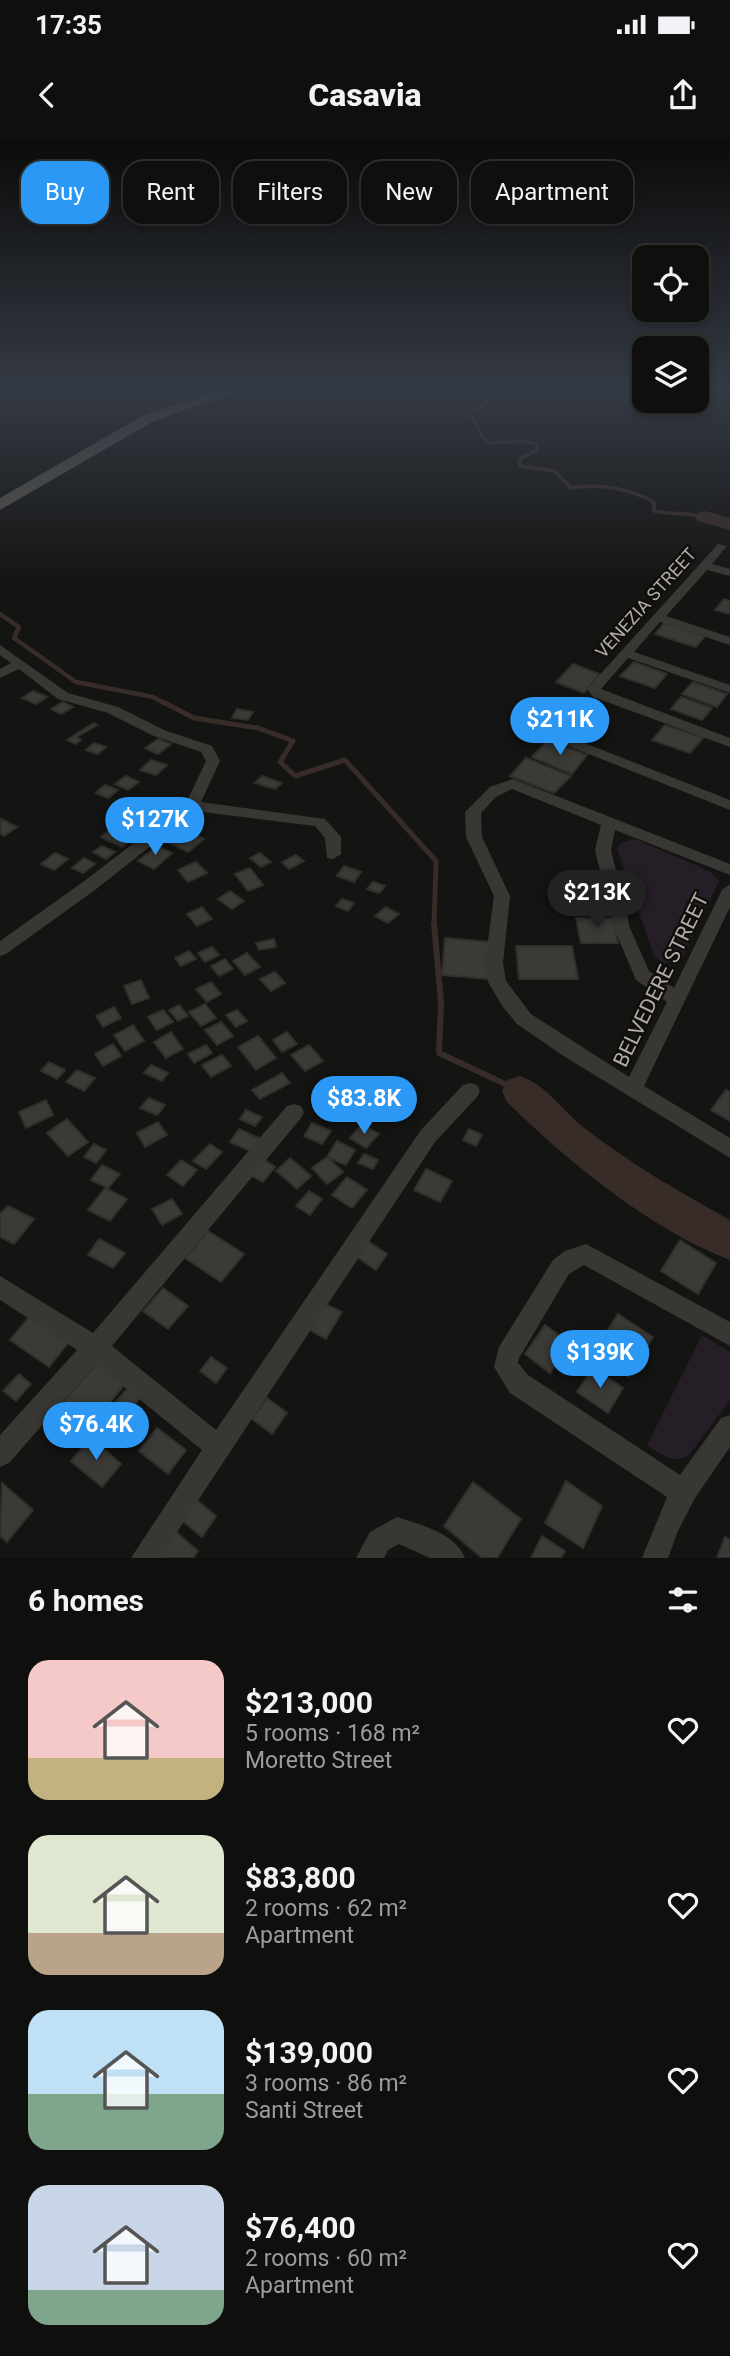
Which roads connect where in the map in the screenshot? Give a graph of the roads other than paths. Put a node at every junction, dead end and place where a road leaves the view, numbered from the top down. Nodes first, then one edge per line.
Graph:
1 (69, 453) edge
2 (89, 453) edge
3 (0, 493) edge
4 (0, 505) edge
5 (722, 546) dead end
6 (705, 566) junction
7 (730, 573) edge
8 (657, 617) junction
9 (730, 641) edge
10 (0, 649) edge
11 (625, 653) junction
12 (18, 665) junction
13 (0, 674) edge
14 (730, 689) edge
15 (518, 721) dead end
16 (730, 743) edge
17 (730, 805) edge
18 (192, 806) junction
19 (610, 821) junction
20 (333, 854) dead end
21 (730, 870) edge
22 (730, 890) edge
23 (0, 950) edge
24 (678, 1000) junction
25 (633, 1090) junction
26 (470, 1091) dead end
27 (295, 1112) dead end
28 (730, 1149) edge
29 (0, 1287) edge
30 (730, 1335) edge
31 (95, 1348) junction
32 (730, 1427) edge
33 (219, 1448) junction
34 (0, 1454) edge
35 (682, 1492) junction
36 (144, 1558) edge
37 (369, 1558) edge
38 (452, 1558) edge
39 (656, 1558) edge

1 - 3 main road
2 - 4 main road
5 - 6 street, VENEZIA STREET
6 - 7 street
6 - 8 street, VENEZIA STREET
8 - 9 street
8 - 11 street, VENEZIA STREET
10 - 12 street
11 - 14 street
11 - 16 street, VENEZIA STREET
12 - 13 street
12 - 18 street
15 - 17 street
18 - 20 street
18 - 23 street
19 - 21 street
19 - 24 street
19 - 25 street
22 - 24 street, BELVEDERE STREET
24 - 25 street, BELVEDERE STREET
25 - 28 street
26 - 33 street
27 - 31 street
29 - 31 street
30 - 35 street
31 - 33 street
31 - 34 street
32 - 35 street
33 - 36 street
35 - 39 street
37 - 38 street

